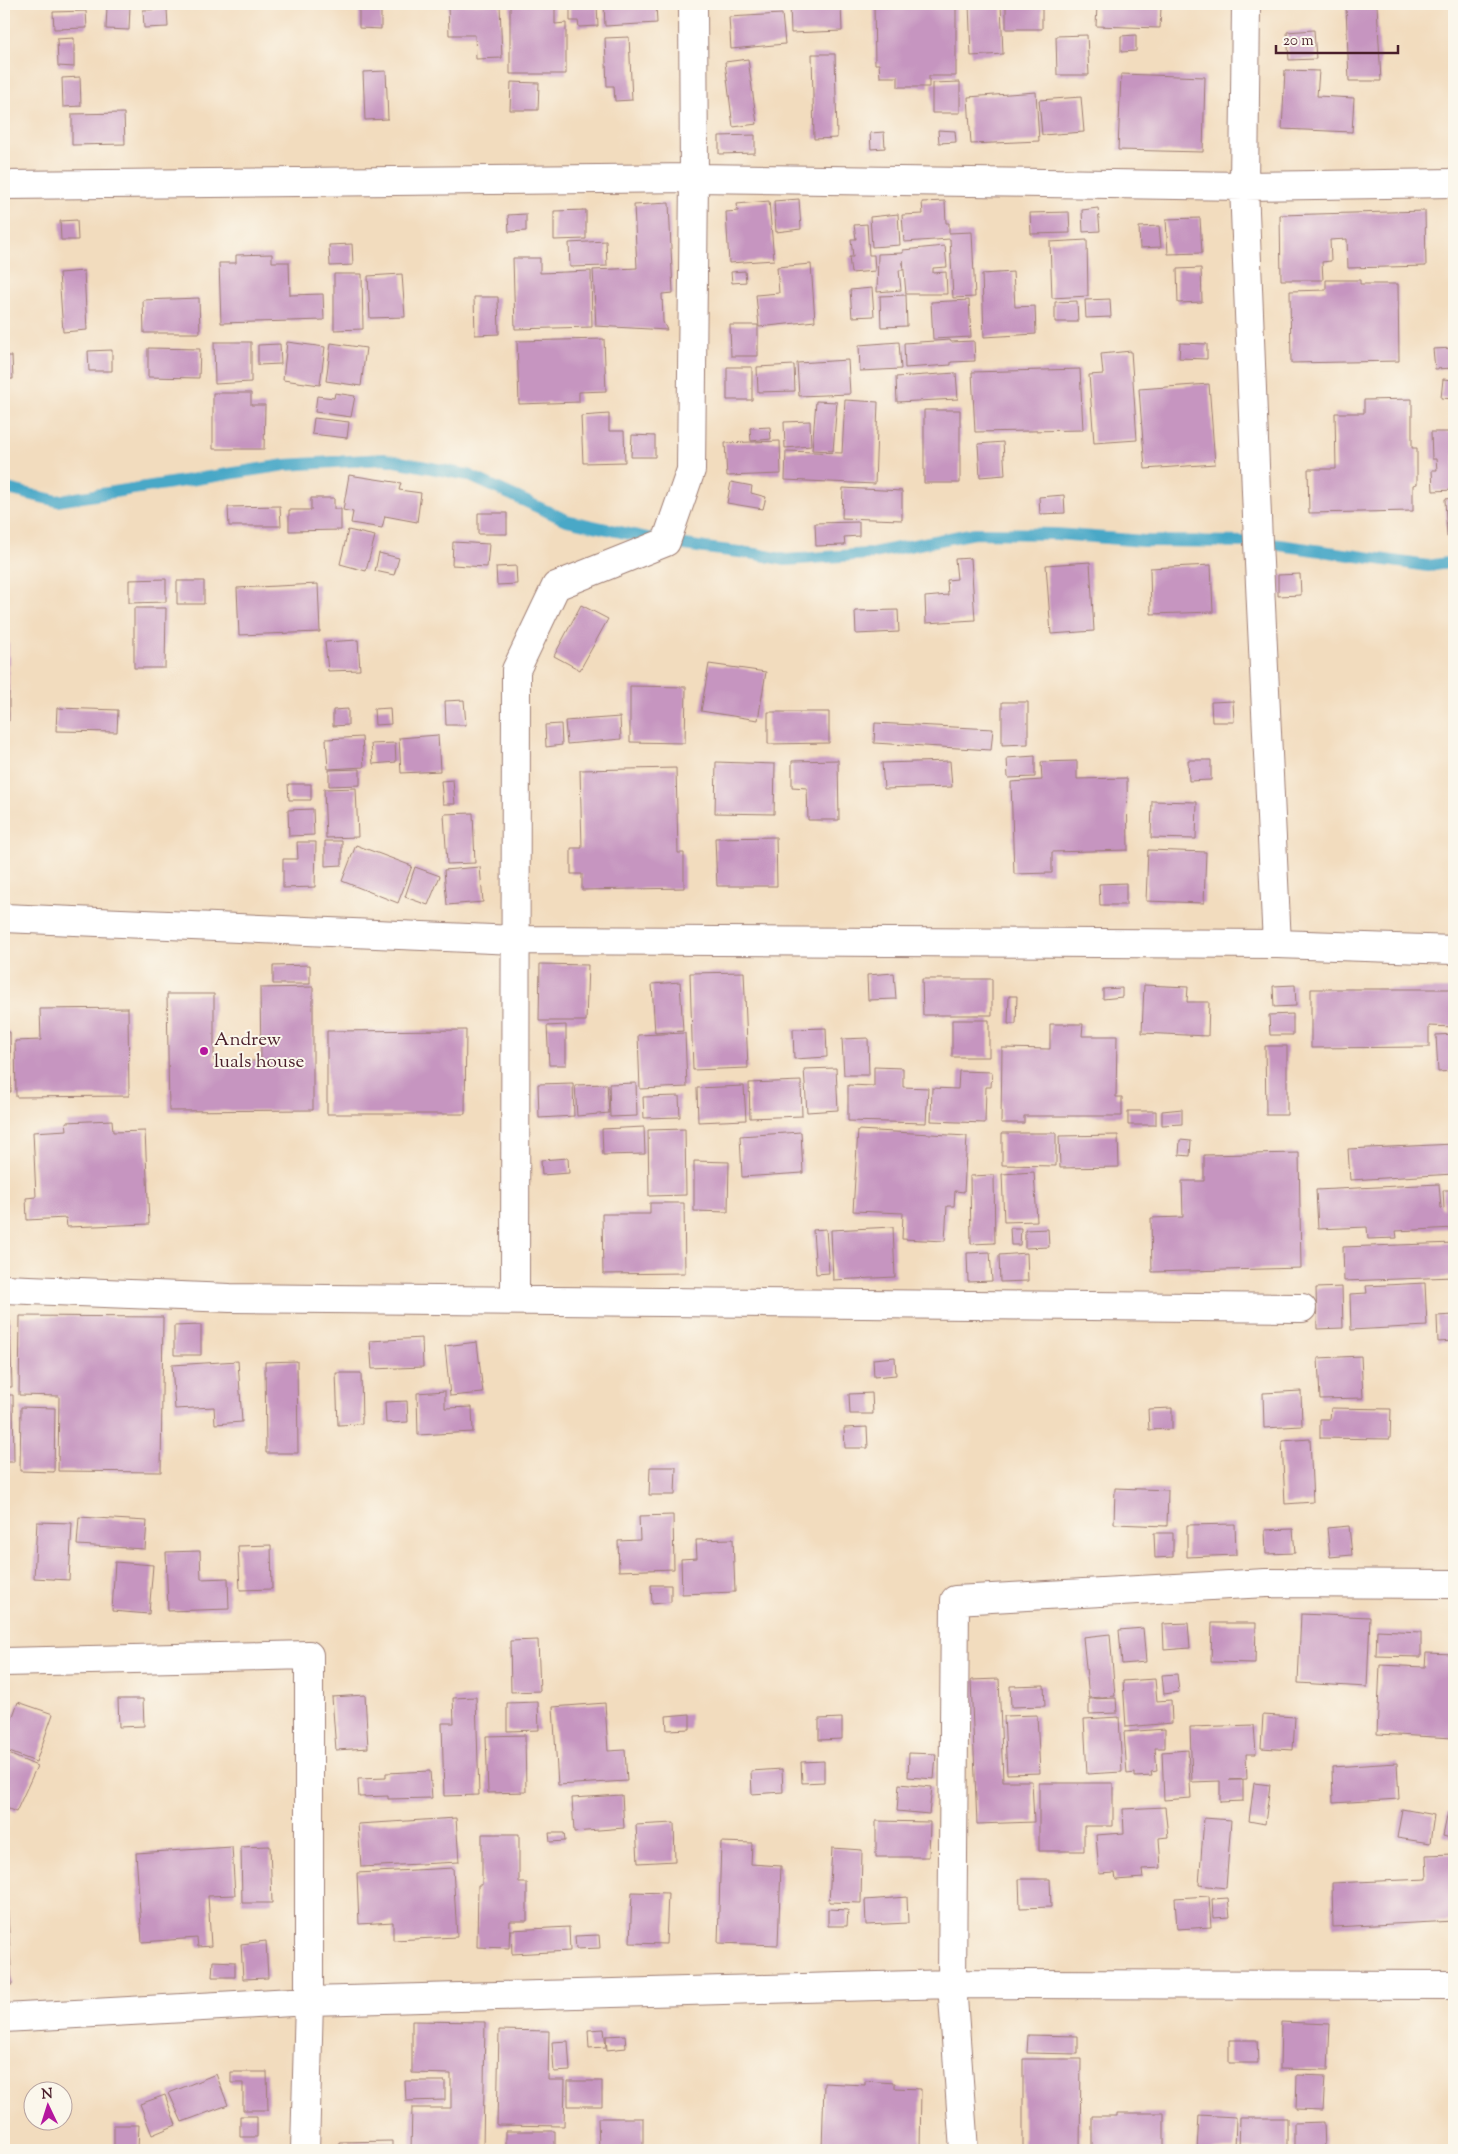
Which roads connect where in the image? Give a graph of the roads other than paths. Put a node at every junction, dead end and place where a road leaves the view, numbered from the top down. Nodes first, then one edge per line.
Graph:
1 (693, 4) edge
2 (1246, 4) edge
3 (694, 178) junction
4 (1454, 183) edge
5 (4, 184) edge
6 (1244, 186) junction
7 (4, 918) edge
8 (515, 940) junction
9 (1277, 944) junction
10 (1454, 950) edge
11 (4, 1289) edge
12 (514, 1299) junction
13 (1302, 1308) dead end
14 (1454, 1584) edge
15 (4, 1662) edge
16 (952, 1984) junction
17 (1454, 1985) edge
18 (309, 2001) junction
19 (4, 2018) edge
20 (305, 2150) edge
21 (964, 2150) edge

1 - 3 street
2 - 6 street
3 - 5 street
3 - 6 street
3 - 8 street
4 - 6 street
6 - 9 street
7 - 8 street
8 - 9 street
8 - 12 street
9 - 10 street
11 - 12 street
12 - 13 street
14 - 16 street
15 - 18 street
16 - 17 street
16 - 18 street
16 - 21 street
18 - 19 street
18 - 20 street

